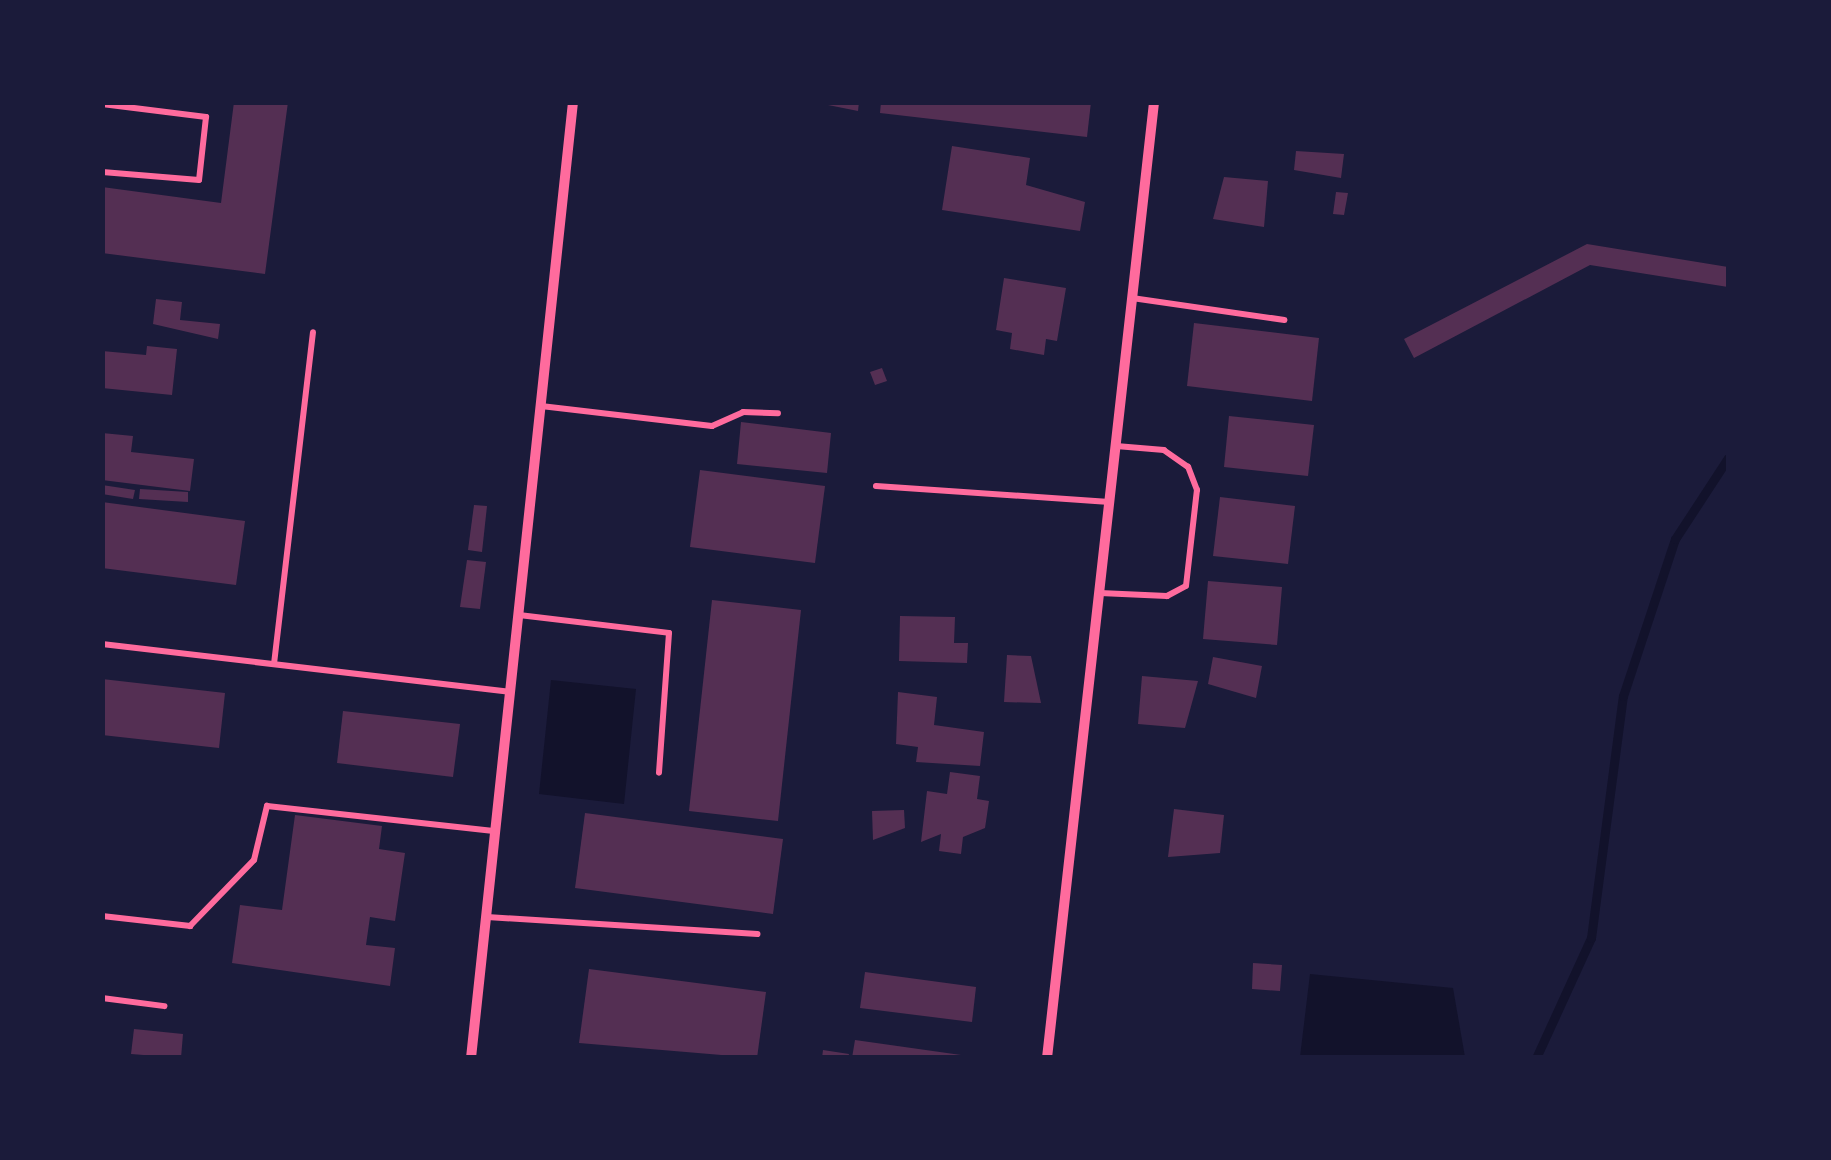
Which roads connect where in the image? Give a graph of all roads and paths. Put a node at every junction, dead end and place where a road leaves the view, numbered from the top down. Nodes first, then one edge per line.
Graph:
1 (573, 102) edge
2 (1154, 102) edge
3 (102, 104) edge
4 (102, 172) edge
5 (1132, 298) junction
6 (1284, 320) dead end
7 (313, 332) dead end
8 (541, 406) junction
9 (778, 413) dead end
10 (1116, 446) junction
11 (876, 486) dead end
12 (1109, 502) junction
13 (1099, 593) junction
14 (518, 614) junction
15 (102, 644) edge
16 (274, 664) junction
17 (510, 692) junction
18 (659, 773) dead end
19 (495, 831) junction
20 (102, 916) edge
21 (486, 916) junction
22 (757, 934) dead end
23 (102, 998) edge
24 (164, 1006) dead end
25 (471, 1058) edge
26 (1047, 1058) edge

1 - 8 street
2 - 5 street
3 - 4 lane
5 - 6 lane
5 - 10 street
7 - 16 lane
8 - 9 lane
8 - 14 street
10 - 12 street
10 - 13 lane
11 - 12 lane
12 - 13 street
13 - 26 street
14 - 17 street
14 - 18 lane
15 - 16 lane
16 - 17 lane
17 - 19 street
19 - 20 lane
19 - 21 street
21 - 22 lane
21 - 25 street
23 - 24 lane

